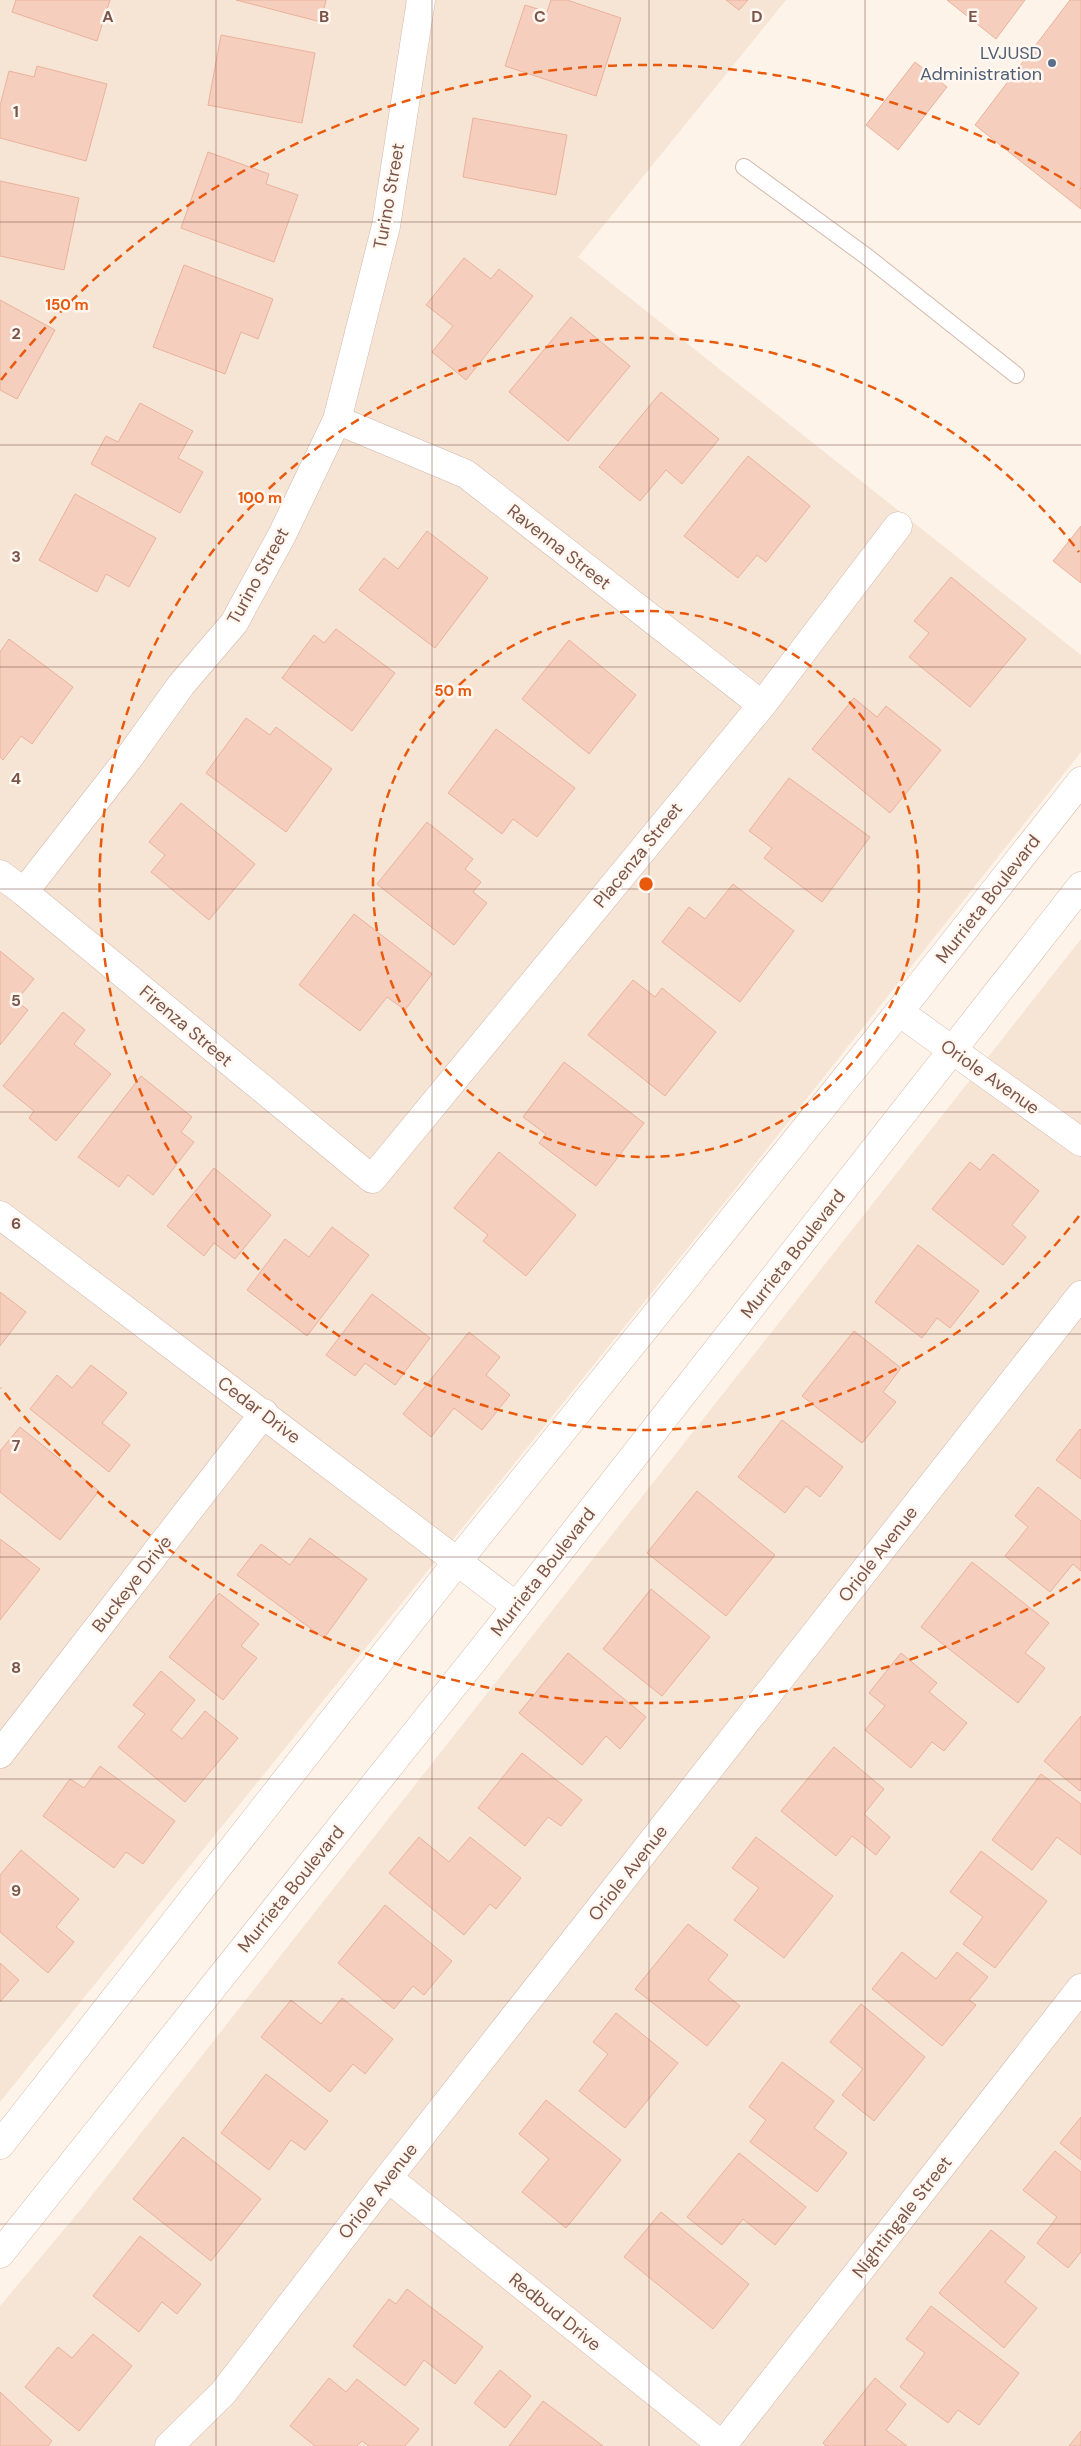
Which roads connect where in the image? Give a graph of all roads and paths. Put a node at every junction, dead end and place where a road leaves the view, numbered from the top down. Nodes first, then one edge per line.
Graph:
1 (421, 0) edge
2 (744, 167) dead end
3 (1016, 375) dead end
4 (337, 420) junction
5 (898, 526) dead end
6 (762, 705) junction
7 (1081, 781) edge
8 (0, 874) edge
9 (1081, 886) edge
10 (24, 892) junction
11 (900, 1012) junction
12 (952, 1051) junction
13 (1081, 1142) edge
14 (372, 1179) joint
15 (0, 1215) edge
16 (1081, 1294) edge
17 (264, 1413) junction
18 (457, 1562) junction
19 (516, 1606) junction
20 (0, 1754) edge
21 (1081, 1988) edge
22 (0, 2145) edge
23 (388, 2178) junction
24 (0, 2254) edge
25 (170, 2446) edge
26 (722, 2446) edge

1 - 4 street, Turino Street
2 - 3 lane
4 - 6 street, Ravenna Street
4 - 10 street, Turino Street
5 - 6 street, Placenza Street
6 - 14 street, Placenza Street
7 - 11 street, Murrieta Boulevard
8 - 10 street, Firenza Street
9 - 12 street, Murrieta Boulevard
10 - 14 street, Firenza Street
11 - 12 street, Oriole Avenue
11 - 18 street, Murrieta Boulevard
12 - 13 street, Oriole Avenue
12 - 19 street, Murrieta Boulevard
15 - 17 street, Cedar Drive
16 - 23 street, Oriole Avenue
17 - 18 street, Cedar Drive
17 - 20 street, Buckeye Drive
18 - 19 street, Cedar Drive
18 - 22 street, Murrieta Boulevard
19 - 24 street, Murrieta Boulevard
21 - 26 street, Nightingale Street
23 - 25 street, Oriole Avenue
23 - 26 street, Redbud Drive

